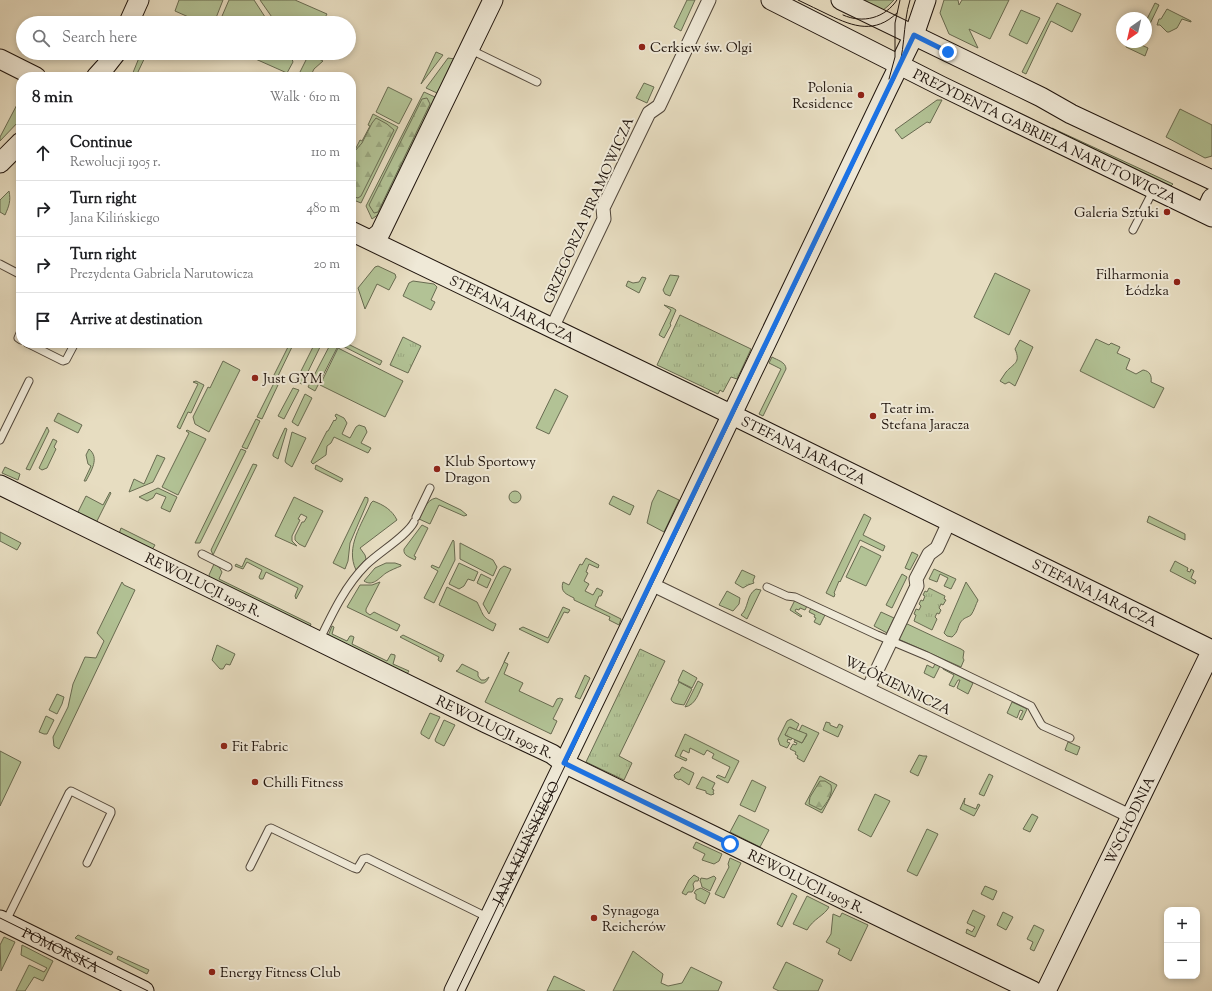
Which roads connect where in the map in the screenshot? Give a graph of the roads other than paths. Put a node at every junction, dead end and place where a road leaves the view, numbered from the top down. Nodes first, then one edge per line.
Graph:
1 (138, 0) edge
2 (492, 0) edge
3 (709, 0) edge
4 (772, 0) edge
5 (841, 0) edge
6 (926, 0) edge
7 (132, 16) edge
8 (914, 35) junction
9 (469, 49) junction
10 (0, 59) edge
11 (111, 60) edge
12 (900, 65) junction
13 (26, 72) edge
14 (101, 72) edge
15 (537, 82) dead end
16 (16, 147) edge
17 (0, 163) edge
18 (1212, 180) edge
19 (1154, 188) junction
20 (1210, 209) edge
21 (1133, 230) dead end
22 (356, 233) edge
23 (371, 240) junction
24 (0, 264) edge
25 (16, 272) edge
26 (552, 328) junction
27 (37, 348) edge
28 (72, 348) edge
29 (29, 382) dead end
30 (731, 415) junction
31 (0, 440) edge
32 (0, 485) edge
33 (430, 488) dead end
34 (949, 522) junction
35 (202, 554) dead end
36 (228, 567) dead end
37 (651, 584) junction
38 (767, 587) dead end
39 (890, 640) junction
40 (319, 641) junction
41 (1212, 650) edge
42 (868, 688) junction
43 (1070, 738) dead end
44 (564, 763) junction
45 (1130, 816) junction
46 (87, 863) dead end
47 (250, 868) dead end
48 (489, 918) junction
49 (2, 922) edge
50 (144, 991) edge
51 (454, 991) edge
52 (1033, 991) edge
53 (1046, 991) edge

1 - 7 street
2 - 9 street
3 - 26 street, GRZEGORZA PIRAMOWICZA
4 - 12 street, PREZYDENTA GABRIELA NARUTOWICZA
5 - 8 street
6 - 8 street, JANA KILIŃSKIEGO
8 - 12 street, JANA KILIŃSKIEGO
8 - 18 street
9 - 15 lane
9 - 23 street
10 - 13 street
11 - 14 street
12 - 19 street, PREZYDENTA GABRIELA NARUTOWICZA
12 - 30 street, JANA KILIŃSKIEGO
16 - 17 street
19 - 20 street, PREZYDENTA GABRIELA NARUTOWICZA
19 - 21 lane
22 - 23 street, STEFANA JARACZA
23 - 26 street, STEFANA JARACZA
24 - 25 lane
26 - 30 street, STEFANA JARACZA
27 - 28 lane
29 - 31 lane
30 - 34 street, STEFANA JARACZA
30 - 37 street, JANA KILIŃSKIEGO
32 - 40 street, REWOLUCJI 1905 R.
33 - 40 lane
34 - 39 street
34 - 41 street, STEFANA JARACZA
35 - 36 lane
37 - 42 street, WŁÓKIENNICZA
37 - 44 street, JANA KILIŃSKIEGO
38 - 39 lane
39 - 42 street
39 - 43 lane
40 - 44 street, REWOLUCJI 1905 R.
41 - 45 street, WSCHODNIA
42 - 45 street, WŁÓKIENNICZA
44 - 48 street, JANA KILIŃSKIEGO
44 - 52 street, REWOLUCJI 1905 R.
45 - 53 street, WSCHODNIA
46 - 49 lane
47 - 48 lane
48 - 51 street, JANA KILIŃSKIEGO
49 - 50 street, POMORSKA

